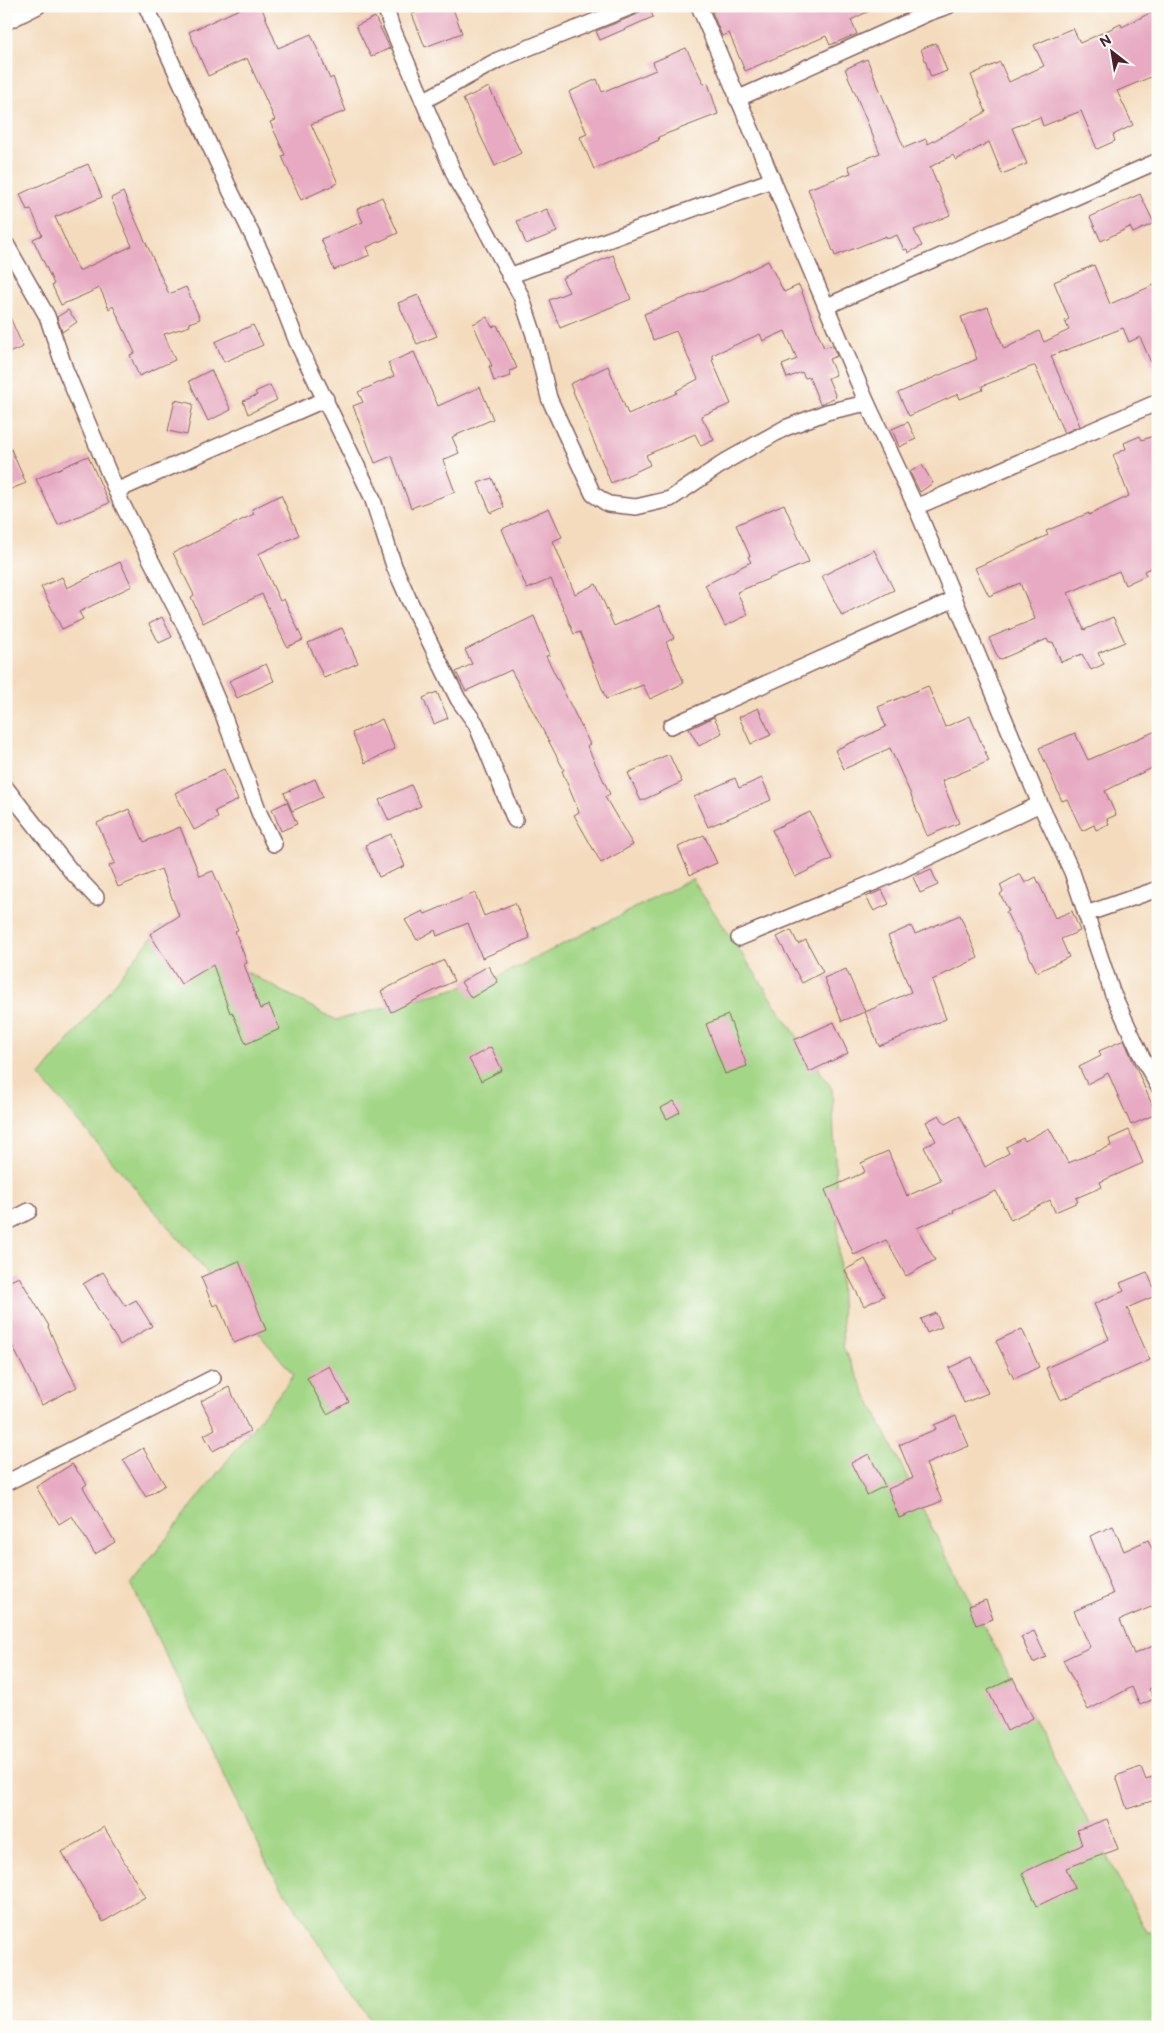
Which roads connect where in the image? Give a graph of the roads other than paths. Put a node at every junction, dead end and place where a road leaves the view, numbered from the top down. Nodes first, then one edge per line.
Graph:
1 (38, 6) edge
2 (146, 6) edge
3 (385, 6) edge
4 (633, 6) edge
5 (699, 6) edge
6 (948, 6) edge
7 (927, 10) edge
8 (6, 22) edge
9 (737, 99) junction
10 (423, 101) junction
11 (1158, 161) edge
12 (772, 180) junction
13 (6, 244) edge
14 (509, 276) junction
15 (827, 306) junction
16 (326, 399) junction
17 (1158, 402) edge
18 (867, 403) junction
19 (116, 491) junction
20 (916, 507) junction
21 (956, 599) junction
22 (671, 726) dead end
23 (6, 788) edge
24 (1040, 804) junction
25 (515, 820) dead end
26 (274, 844) dead end
27 (1158, 889) edge
28 (96, 897) dead end
29 (1086, 914) junction
30 (739, 938) dead end
31 (1158, 1086) edge
32 (29, 1211) dead end
33 (6, 1223) edge
34 (213, 1378) dead end
35 (6, 1483) edge

1 - 8 street
2 - 16 street
3 - 10 street
4 - 10 street
5 - 9 street
6 - 7 street
7 - 9 street
9 - 12 street
10 - 14 street
11 - 15 street
12 - 14 street
12 - 15 street
13 - 19 street
14 - 18 street
15 - 18 street
16 - 19 street
16 - 25 street
17 - 20 street
18 - 20 street
19 - 26 street
20 - 21 street
21 - 22 street
21 - 24 street
23 - 28 street
24 - 29 street
24 - 30 street
27 - 29 street
29 - 31 street
32 - 33 street
34 - 35 street

